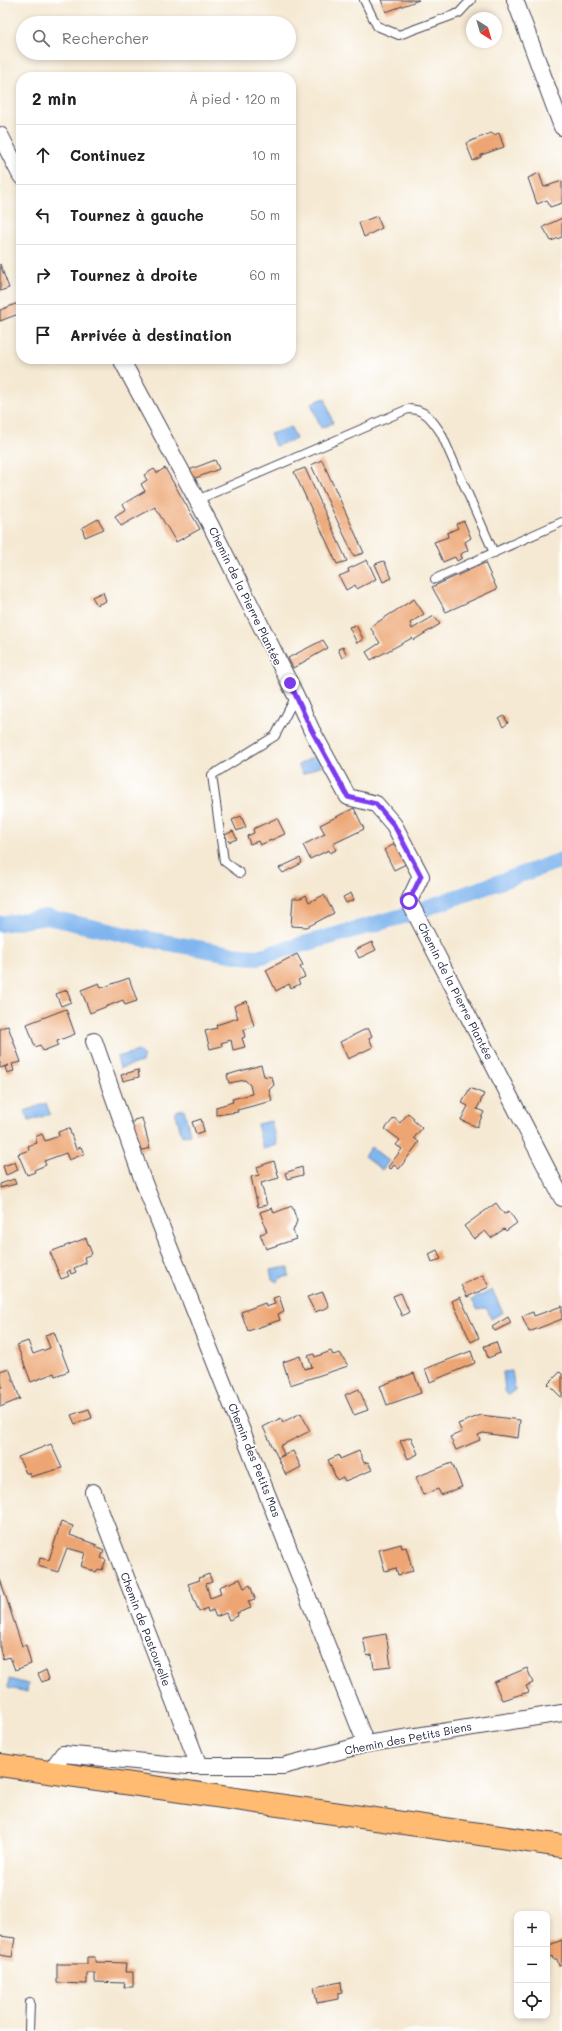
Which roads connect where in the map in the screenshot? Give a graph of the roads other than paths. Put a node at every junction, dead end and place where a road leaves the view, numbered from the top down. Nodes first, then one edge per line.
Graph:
1 (364, 0) edge
2 (471, 0) edge
3 (515, 0) edge
4 (562, 127) edge
5 (0, 136) edge
6 (16, 166) edge
7 (124, 364) edge
8 (197, 500) junction
9 (562, 522) edge
10 (494, 553) junction
11 (435, 579) dead end
12 (296, 696) junction
13 (240, 873) dead end
14 (94, 1041) dead end
15 (562, 1198) edge
16 (93, 1492) dead end
17 (562, 1713) edge
18 (366, 1744) junction
19 (0, 1765) edge
20 (199, 1766) junction
21 (50, 1772) junction
22 (562, 1846) edge
23 (30, 2002) dead end
24 (29, 2031) edge

1 - 2 lane
3 - 4 street
5 - 6 street
7 - 8 street, Chemin de la Pierre Plantée
8 - 10 lane
8 - 12 street, Chemin de la Pierre Plantée
9 - 10 lane
10 - 11 lane
12 - 13 lane
12 - 15 street, Chemin de la Pierre Plantée
14 - 18 street, Chemin des Petits Mas
16 - 20 street, Chemin de Pastourelle
17 - 18 street, Chemin des Petits Biens
18 - 20 street, Chemin des Petits Biens
19 - 21 main road
20 - 21 street, Chemin des Petits Biens
21 - 22 main road
23 - 24 lane

